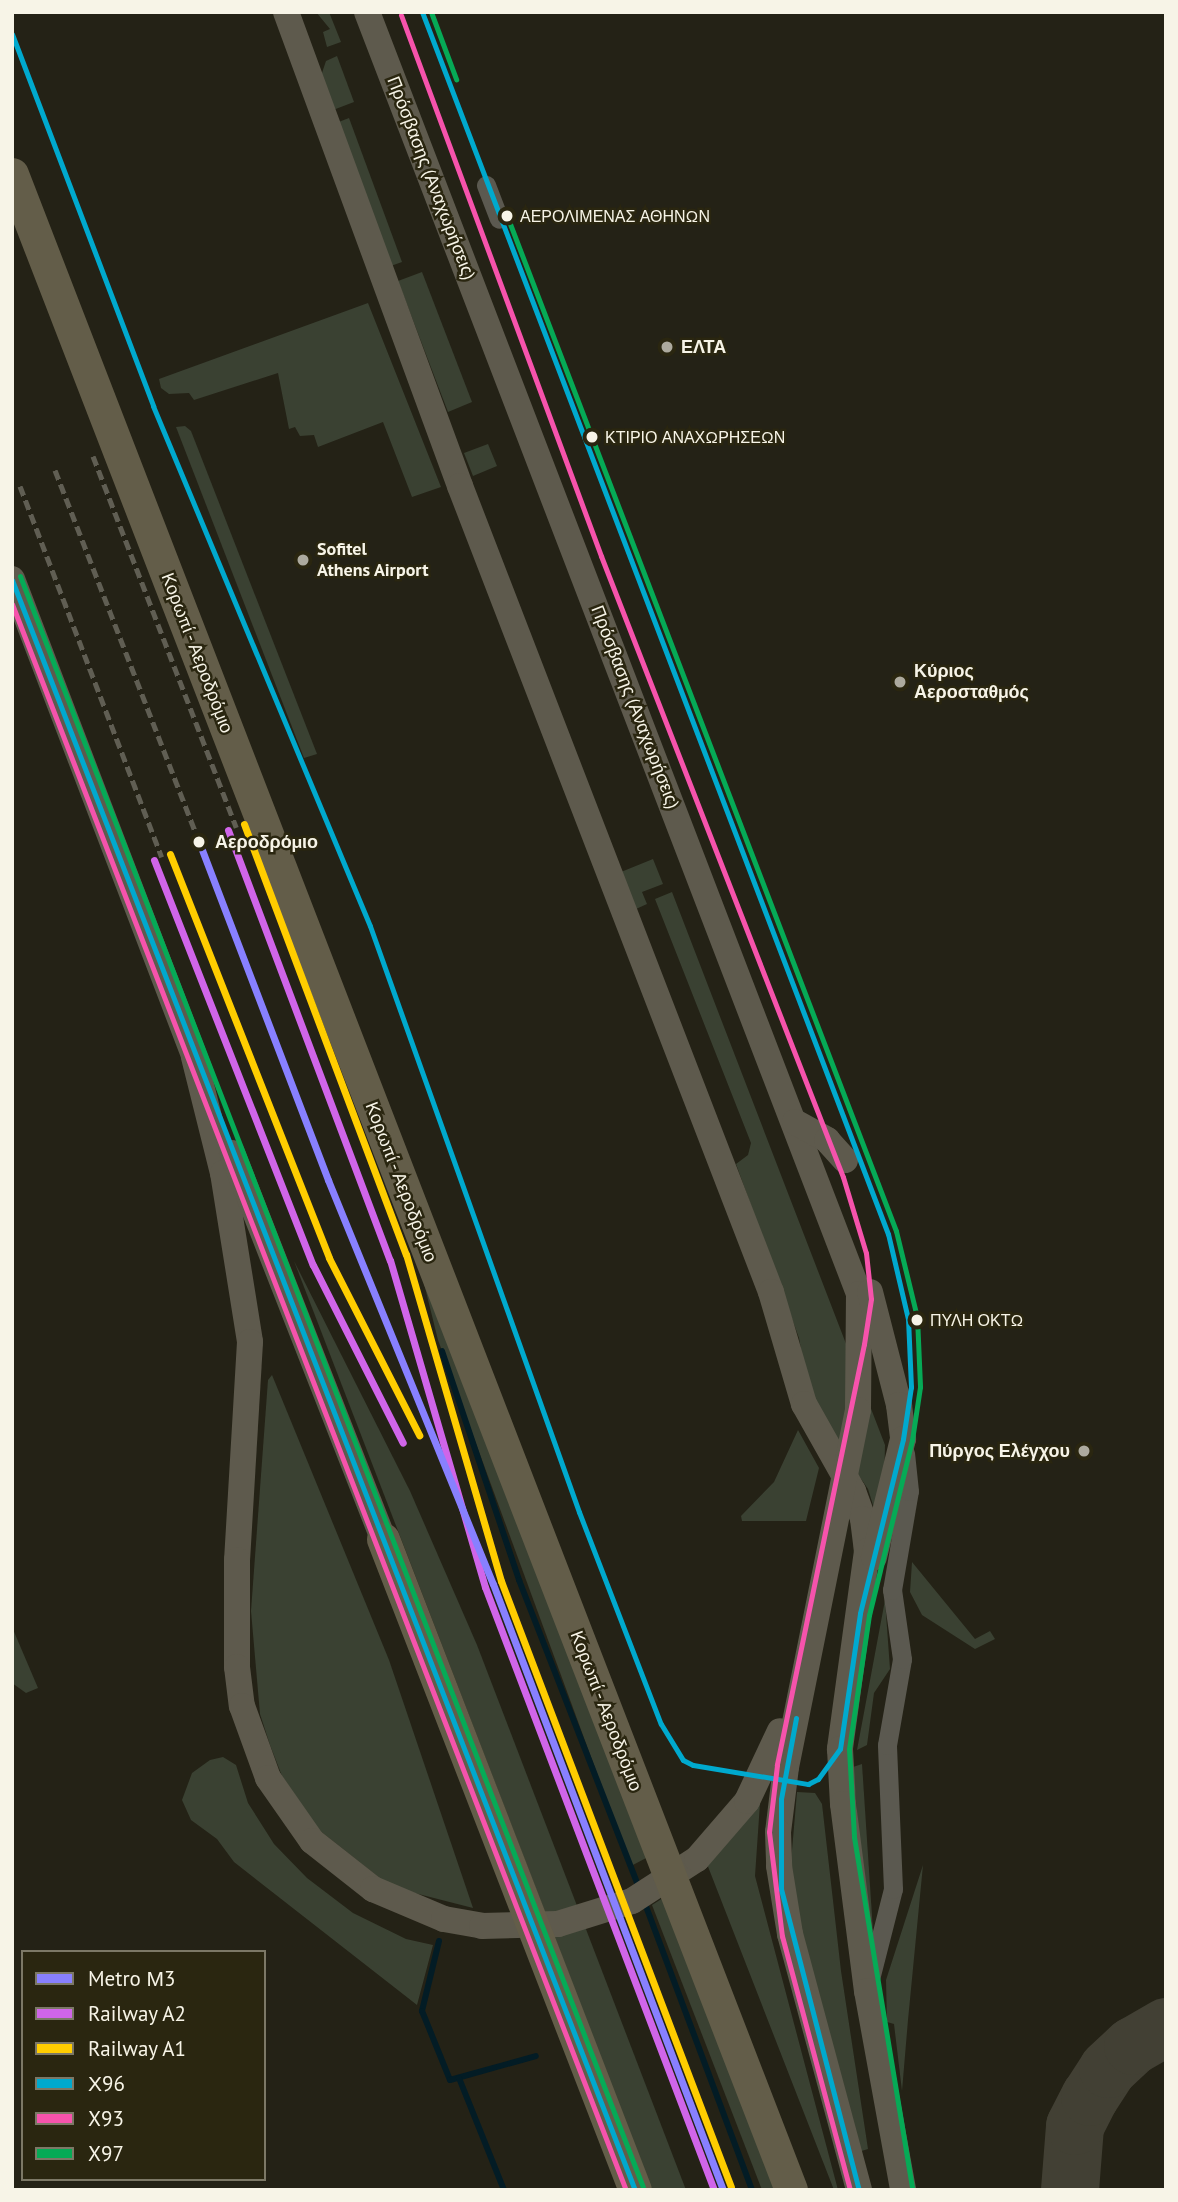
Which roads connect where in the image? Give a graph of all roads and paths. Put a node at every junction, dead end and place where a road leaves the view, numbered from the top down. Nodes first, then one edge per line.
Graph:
1 (286, 12) edge
2 (367, 12) edge
3 (381, 12) edge
4 (12, 174) edge
5 (486, 186) dead end
6 (499, 219) dead end
7 (12, 579) edge
8 (194, 1057) junction
9 (795, 1122) junction
10 (845, 1160) dead end
11 (903, 1439) junction
12 (383, 1539) joint
13 (821, 1592) junction
14 (860, 1613) junction
15 (867, 1990) junction
16 (635, 2190) edge
17 (791, 2190) edge
18 (859, 2190) edge
19 (903, 2190) edge

1 - 14 street
2 - 9 street, Πρόσβασης (Αναχωρήσεις)
3 - 11 street
4 - 17 highway, Κορωπί - Αεροδρόμιο
5 - 6 street
7 - 8 street
8 - 12 street
8 - 13 street
9 - 10 street
9 - 13 street, Πρόσβασης (Αναχωρήσεις)
11 - 14 street
11 - 15 street
12 - 16 highway
13 - 18 street
14 - 15 street
15 - 19 street

